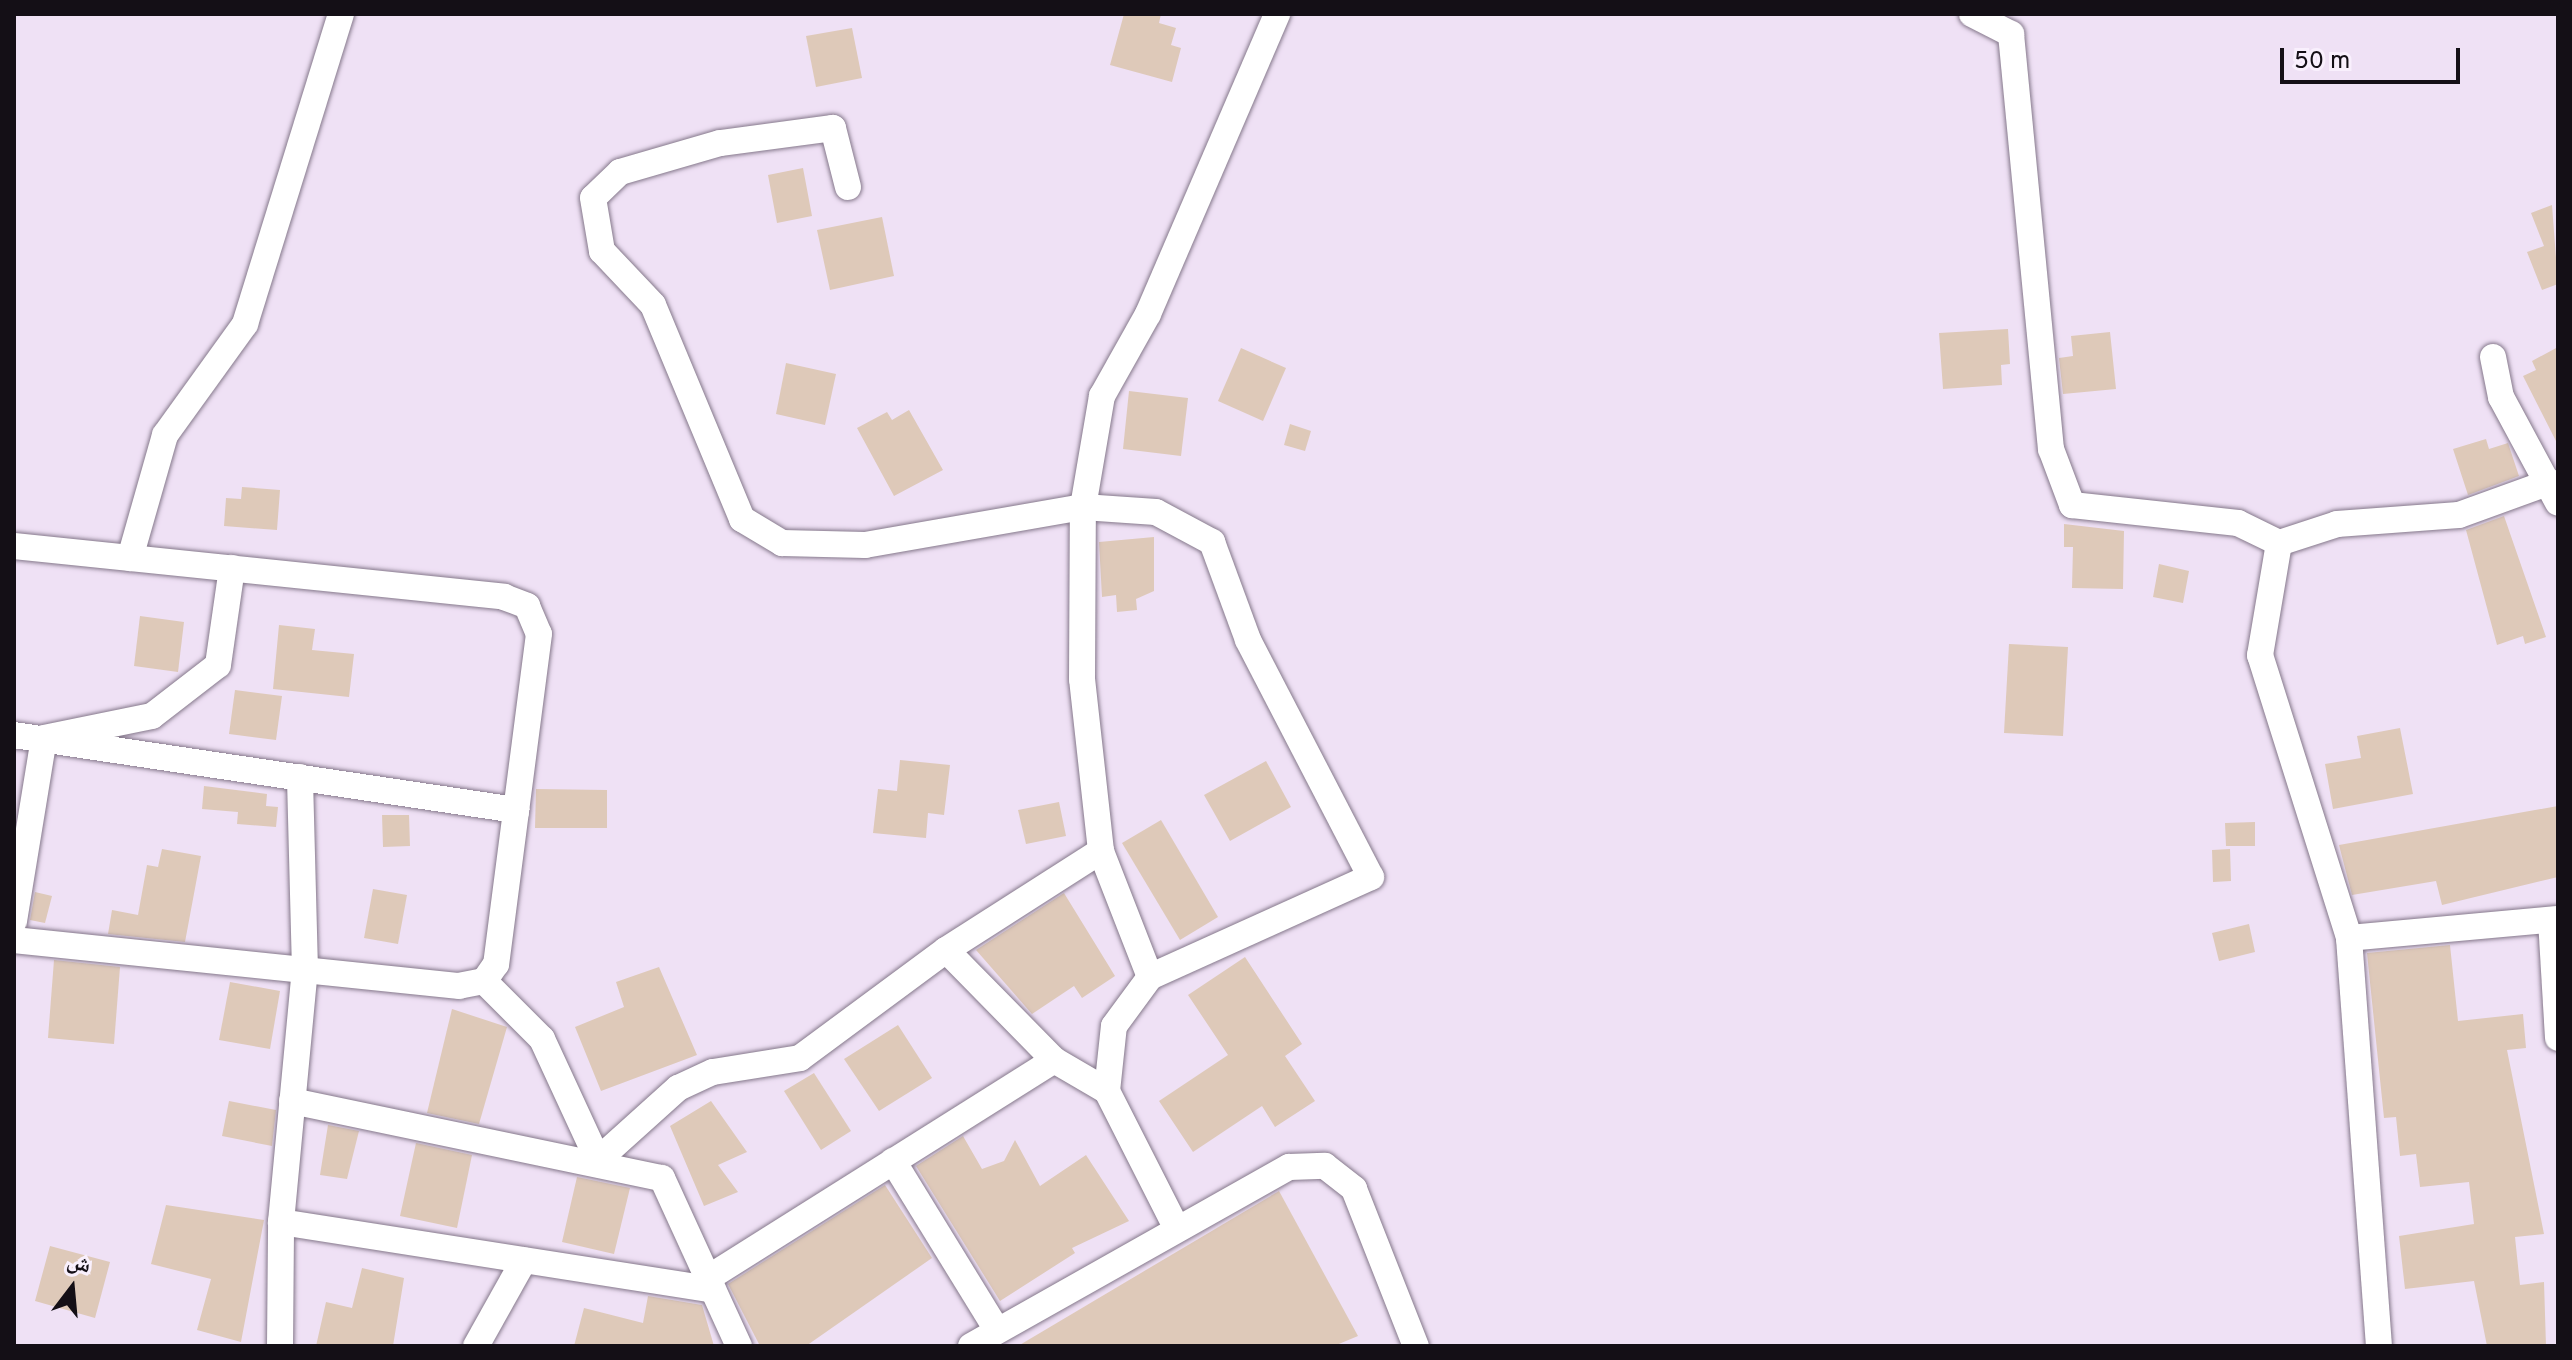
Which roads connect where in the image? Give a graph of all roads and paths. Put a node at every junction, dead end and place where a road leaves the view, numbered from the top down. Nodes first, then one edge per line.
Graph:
1 (341, 14) edge
2 (1277, 14) edge
3 (1972, 14) edge
4 (848, 187) dead end
5 (2493, 357) dead end
6 (2554, 493) edge
7 (1083, 507) junction
8 (2279, 543) junction
9 (14, 546) edge
10 (130, 558) junction
11 (232, 568) junction
12 (14, 735) edge
13 (44, 738) junction
14 (300, 777) junction
15 (516, 810) junction
16 (1101, 851) junction
17 (2554, 920) edge
18 (14, 921) edge
19 (2349, 938) junction
20 (14, 940) edge
21 (946, 950) junction
22 (305, 970) junction
23 (1150, 977) junction
24 (484, 981) junction
25 (2558, 1038) edge
26 (1054, 1060) junction
27 (1107, 1091) junction
28 (292, 1101) junction
29 (598, 1160) junction
30 (893, 1161) junction
31 (281, 1222) junction
32 (1177, 1229) junction
33 (524, 1260) junction
34 (710, 1284) junction
35 (997, 1330) junction
36 (280, 1346) edge
37 (476, 1346) edge
38 (739, 1346) edge
39 (971, 1346) edge
40 (1416, 1346) edge
41 (2379, 1346) edge

1 - 10 street
2 - 7 street
3 - 8 street
4 - 7 street
5 - 6 street
6 - 8 street
7 - 16 street
7 - 23 street
8 - 19 street
9 - 10 street
10 - 11 street
11 - 13 street
11 - 15 street
12 - 13 street
13 - 14 street
13 - 18 street
14 - 15 street
14 - 22 street
15 - 24 street
16 - 21 street
16 - 23 street
17 - 19 street
17 - 25 street
19 - 41 street
20 - 22 street
21 - 26 street
21 - 29 street
22 - 24 street
22 - 28 street
23 - 27 street
24 - 29 street
26 - 27 street
26 - 30 street
27 - 32 street
28 - 29 street
28 - 31 street
29 - 34 street
30 - 34 street
30 - 35 street
31 - 33 street
31 - 36 street
32 - 35 street
32 - 40 street
33 - 34 street
33 - 37 street
34 - 38 street
35 - 39 street

